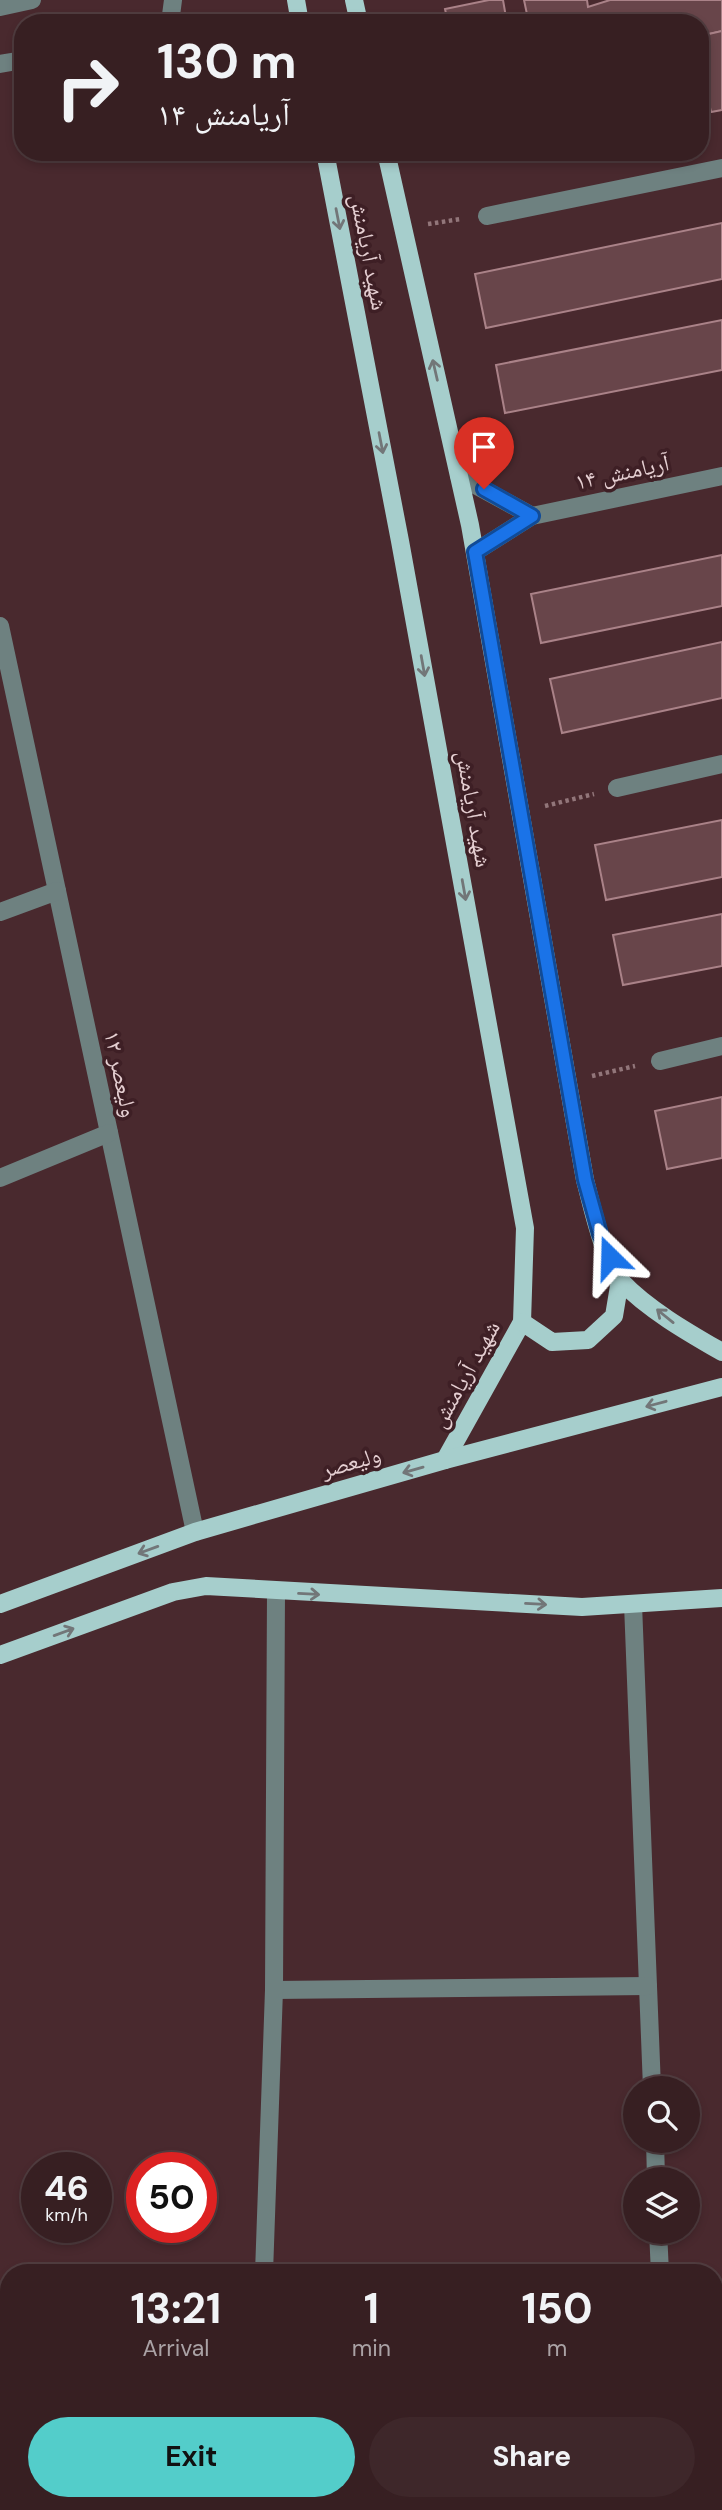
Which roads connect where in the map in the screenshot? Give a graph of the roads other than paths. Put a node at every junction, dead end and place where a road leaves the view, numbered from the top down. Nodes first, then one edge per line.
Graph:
1 (32, 0) edge
2 (0, 7) edge
3 (327, 161) edge
4 (388, 161) edge
5 (722, 168) edge
6 (488, 216) road end
7 (459, 476) junction
8 (722, 476) edge
9 (532, 516) junction
10 (475, 552) junction
11 (0, 626) edge
12 (5, 674) edge
13 (722, 764) edge
14 (617, 788) road end
15 (57, 891) junction
16 (0, 912) edge
17 (722, 1046) edge
18 (660, 1061) road end
19 (109, 1133) junction
20 (0, 1178) edge
21 (620, 1280) junction
22 (522, 1322) junction
23 (722, 1352) edge
24 (722, 1387) edge
25 (445, 1460) junction
26 (195, 1532) junction
27 (276, 1592) junction
28 (722, 1598) edge
29 (0, 1604) edge
30 (633, 1604) junction
31 (0, 1655) edge
32 (648, 1986) junction
33 (274, 1990) junction
34 (652, 2076) edge
35 (659, 2244) edge
36 (264, 2264) edge
37 (660, 2264) edge

1 - 2 street
3 -> 22 main road, شهید آریامنش
7 -> 4 main road, شهید آریامنش
5 - 6 street
7 - 9 street
7 - 10 main road, شهید آریامنش
8 - 9 street, آریامنش ۱۴
9 - 10 street, آریامنش ۱۴
10 - 21 main road, شهید آریامنش
11 - 12 street, ولیعصر ۱۲
12 - 15 street, ولیعصر ۱۲
13 - 14 street
15 - 16 street
15 - 19 street, ولیعصر ۱۲
17 - 18 street
19 - 20 street
19 - 26 street, ولیعصر ۱۲
21 - 22 main road
23 -> 21 main road, شهید آریامنش
22 - 25 main road, شهید آریامنش
24 -> 25 main road, ولیعصر
25 -> 26 main road, ولیعصر
26 -> 29 main road, ولیعصر
27 -> 30 main road
31 -> 27 main road
27 - 33 street
28 - 30 main road
30 - 32 street
32 - 33 street
32 - 34 street
33 - 36 street
35 - 37 street

